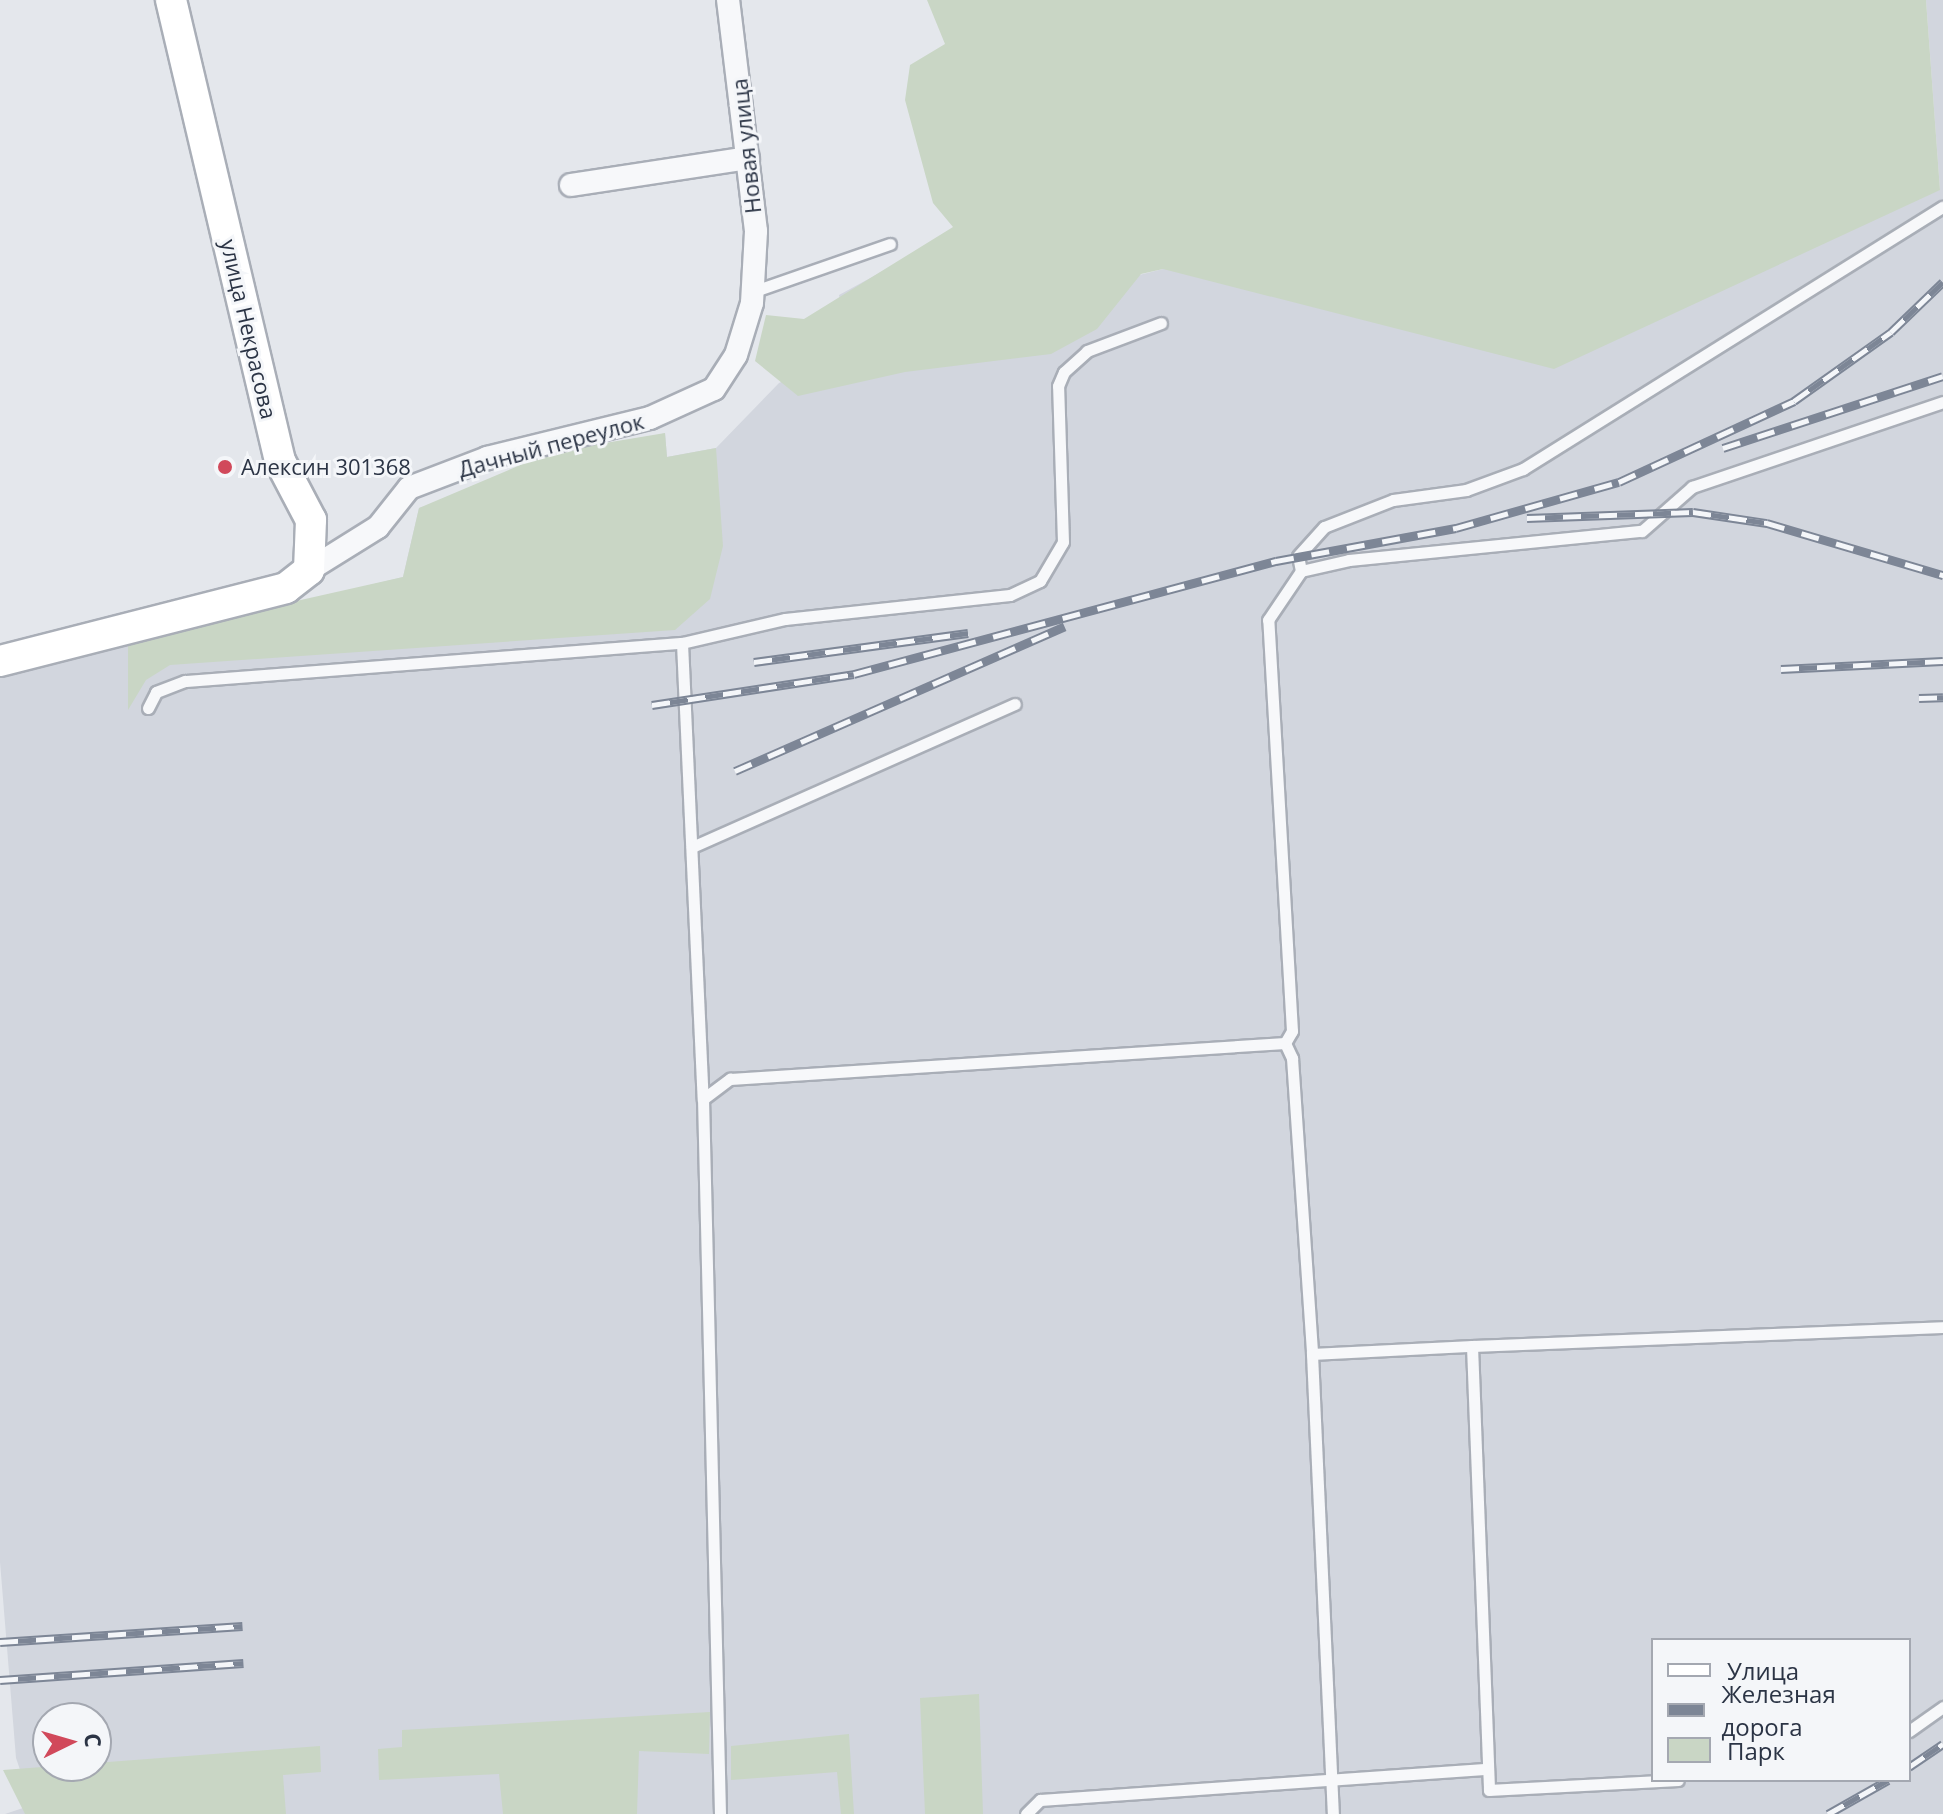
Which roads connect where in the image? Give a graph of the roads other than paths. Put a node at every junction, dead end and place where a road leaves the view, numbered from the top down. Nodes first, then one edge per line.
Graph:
1 (171, 0) edge
2 (728, 0) edge
3 (748, 158) junction
4 (571, 185) dead end
5 (1943, 207) edge
6 (890, 244) dead end
7 (752, 292) junction
8 (1161, 323) dead end
9 (1943, 402) edge
10 (309, 570) junction
11 (1301, 571) junction
12 (682, 643) junction
13 (0, 661) edge
14 (1015, 704) dead end
15 (148, 708) dead end
16 (692, 847) junction
17 (1285, 1043) junction
18 (703, 1099) junction
19 (1943, 1327) edge
20 (1472, 1346) junction
21 (1312, 1354) junction
22 (1943, 1707) edge
23 (1911, 1730) edge
24 (1488, 1769) junction
25 (1333, 1779) junction
26 (1651, 1781) edge
27 (720, 1814) edge
28 (1026, 1814) edge
29 (1333, 1814) edge

1 - 10 main road, улица Некрасова
2 - 3 street, Новая улица
3 - 4 street
3 - 7 street, Новая улица
5 - 11 lane
6 - 7 lane
7 - 10 street, Дачный переулок
8 - 12 lane
9 - 11 lane
10 - 13 main road
11 - 17 lane
12 - 15 lane
12 - 16 lane
14 - 16 lane
16 - 18 lane
17 - 18 lane
17 - 21 lane
18 - 27 lane
19 - 20 lane
20 - 21 lane
20 - 24 lane
21 - 25 lane
22 - 23 lane
24 - 25 lane
24 - 26 lane
25 - 28 lane
25 - 29 lane

